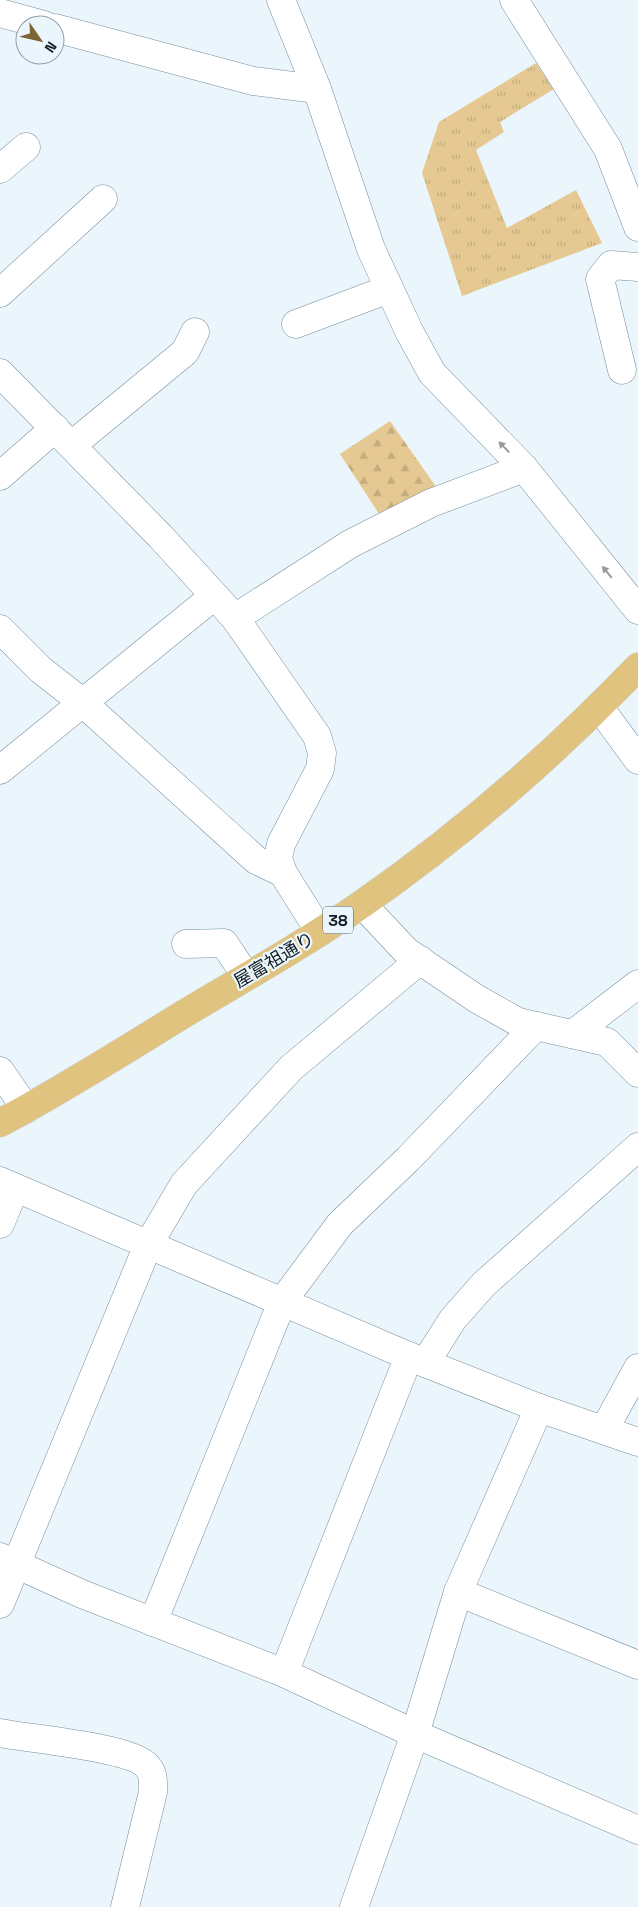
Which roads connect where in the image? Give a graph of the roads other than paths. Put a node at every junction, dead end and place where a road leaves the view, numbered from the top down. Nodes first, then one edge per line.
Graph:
1 (514, 0) edge
2 (288, 2) edge
3 (0, 13) edge
4 (15, 17) edge
5 (65, 31) edge
6 (318, 89) junction
7 (26, 147) dead end
8 (0, 169) edge
9 (103, 199) dead end
10 (638, 227) edge
11 (638, 267) edge
12 (389, 289) junction
13 (0, 293) edge
14 (296, 324) dead end
15 (195, 332) dead end
16 (622, 370) dead end
17 (0, 373) edge
18 (63, 437) junction
19 (524, 468) junction
20 (0, 476) edge
21 (214, 596) junction
22 (638, 610) edge
23 (235, 618) junction
24 (0, 629) edge
25 (638, 667) edge
26 (82, 702) junction
27 (599, 708) junction
28 (638, 760) edge
29 (0, 770) edge
30 (283, 873) junction
31 (362, 904) junction
32 (320, 932) junction
33 (186, 944) dead end
34 (420, 960) junction
35 (246, 976) junction
36 (638, 984) edge
37 (536, 1026) junction
38 (573, 1034) junction
39 (0, 1071) edge
40 (638, 1072) edge
41 (26, 1109) junction
42 (0, 1123) edge
43 (638, 1147) edge
44 (8, 1185) edge
45 (0, 1224) edge
46 (148, 1245) junction
47 (282, 1302) junction
48 (417, 1359) junction
49 (638, 1368) edge
50 (539, 1408) junction
51 (604, 1430) junction
52 (638, 1442) edge
53 (8, 1561) edge
54 (458, 1592) junction
55 (0, 1604) edge
56 (153, 1622) junction
57 (638, 1664) edge
58 (284, 1672) junction
59 (0, 1734) edge
60 (415, 1734) junction
61 (638, 1830) edge
62 (125, 1907) edge
63 (354, 1907) edge

1 - 10 street
2 - 6 street
3 - 4 street
5 - 6 street
6 - 12 street
7 - 8 street
9 - 13 street
11 - 16 street
12 - 14 street
19 -> 12 street
15 - 18 street
17 - 18 street
18 - 20 street
18 - 21 street
22 -> 19 street
19 - 23 street
21 - 23 street
21 - 26 street
23 - 30 street
24 - 26 street
25 - 27 main road, 屋富祖通り / 38
26 - 29 street
26 - 30 street
27 - 28 street
27 - 31 main road, 屋富祖通り / 38
30 - 32 street
31 - 32 main road, 屋富祖通り / 38
31 - 34 street
32 - 35 main road, 屋富祖通り / 38
33 - 35 street
34 - 37 street
34 - 46 street
35 - 41 main road, 屋富祖通り / 38
36 - 38 street
37 - 38 street
37 - 47 street
38 - 40 street
39 - 41 street
41 - 42 main road, 屋富祖通り / 38
43 - 48 street
44 - 45 street
44 - 46 street
46 - 47 street
46 - 53 street
47 - 48 street
47 - 56 street
48 - 50 street
48 - 58 street
49 - 51 street
50 - 51 street
50 - 54 street
51 - 52 street
53 - 55 street
53 - 56 street
54 - 57 street
54 - 60 street
56 - 58 street
58 - 60 street
59 - 62 street
60 - 61 street
60 - 63 street

